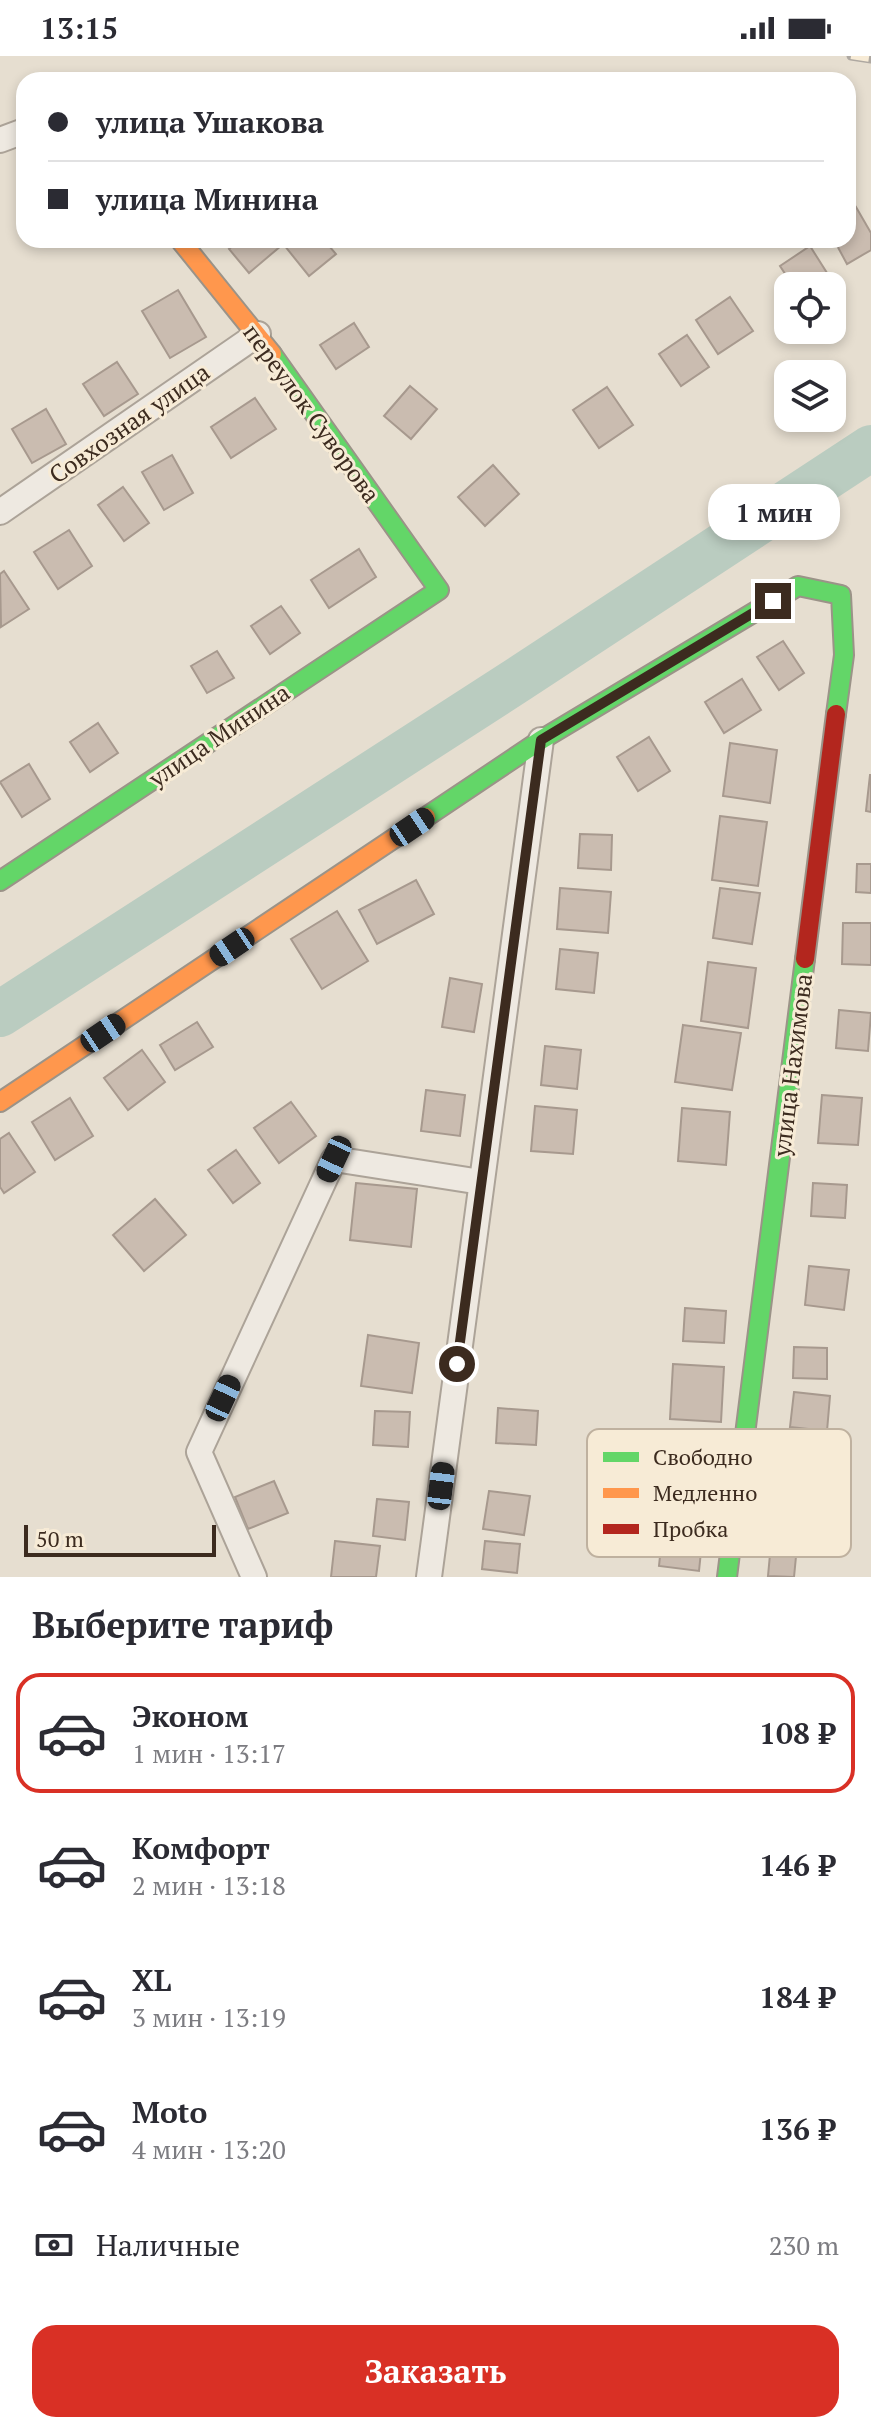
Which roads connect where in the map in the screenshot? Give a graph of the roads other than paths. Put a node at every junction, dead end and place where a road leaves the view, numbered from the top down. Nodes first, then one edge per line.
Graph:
1 (187, 248) edge
2 (258, 334) junction
3 (0, 512) edge
4 (439, 590) joint
5 (541, 740) junction
6 (0, 881) edge
7 (0, 1102) edge
8 (481, 1182) junction
9 (746, 1429) edge
10 (730, 1557) edge
11 (254, 1577) edge
12 (429, 1577) edge
13 (727, 1577) edge

1 - 2 street, переулок Суворова
2 - 3 street, Совхозная улица
2 - 4 street, переулок Суворова
4 - 6 street, улица Минина
5 - 7 street
5 - 8 street
5 - 9 street, улица Нахимова
8 - 11 street
8 - 12 street
10 - 13 street, улица Нахимова

